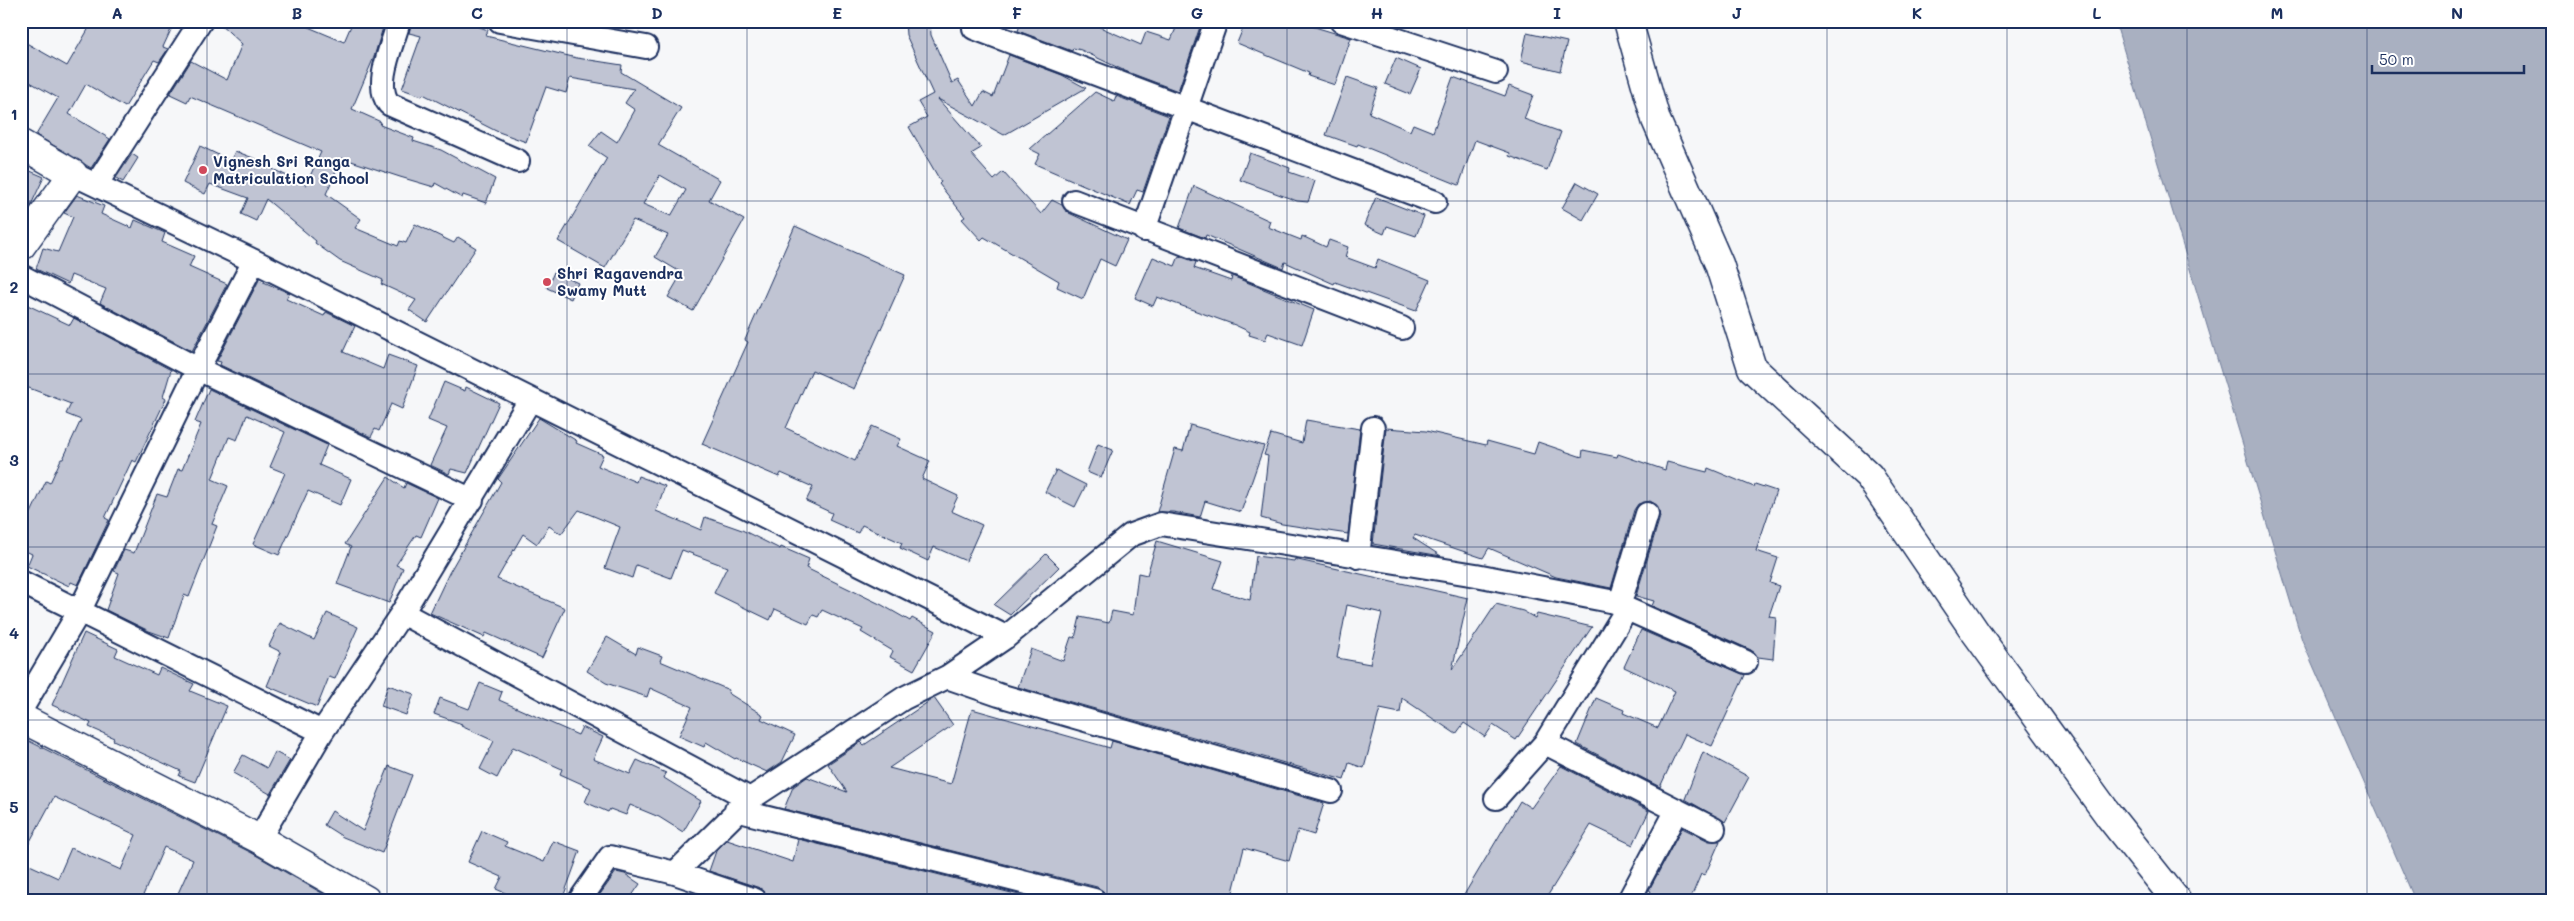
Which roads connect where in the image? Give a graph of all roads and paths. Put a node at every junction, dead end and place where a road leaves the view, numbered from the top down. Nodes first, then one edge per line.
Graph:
1 (201, 21) edge
2 (399, 21) edge
3 (500, 21) edge
4 (1216, 21) edge
5 (1341, 21) edge
6 (1628, 21) edge
7 (974, 28) dead end
8 (646, 47) dead end
9 (1496, 72) dead end
10 (1186, 108) junction
11 (21, 144) edge
12 (518, 160) dead end
13 (85, 180) junction
14 (1074, 201) dead end
15 (1435, 202) dead end
16 (1144, 230) junction
17 (21, 246) edge
18 (254, 261) junction
19 (21, 276) edge
20 (1402, 328) dead end
21 (198, 369) junction
22 (530, 400) junction
23 (1373, 428) dead end
24 (472, 500) junction
25 (1647, 514) dead end
26 (1358, 557) junction
27 (21, 582) edge
28 (1623, 606) junction
29 (79, 612) junction
30 (402, 613) junction
31 (1006, 637) junction
32 (1746, 662) dead end
33 (946, 677) junction
34 (21, 710) edge
35 (21, 718) edge
36 (322, 732) junction
37 (1546, 743) junction
38 (1331, 791) dead end
39 (1496, 798) dead end
40 (743, 805) junction
41 (1677, 810) junction
42 (1714, 829) dead end
43 (260, 839) junction
44 (675, 873) junction
45 (1062, 895) edge
46 (366, 900) edge
47 (580, 900) edge
48 (755, 900) edge
49 (1094, 900) edge
50 (1630, 900) edge
51 (2176, 900) edge

1 - 13 street
2 - 12 street
3 - 8 street
4 - 10 street
5 - 9 street
6 - 51 street
7 - 10 street
10 - 15 street
10 - 16 street
11 - 13 street
13 - 17 street
13 - 18 street
14 - 16 street
16 - 20 street
18 - 21 street
18 - 22 street
19 - 21 street
21 - 24 street
21 - 29 street
22 - 24 street
22 - 31 street
23 - 26 street
24 - 30 street
25 - 28 street
26 - 28 street
26 - 31 street
27 - 29 street
28 - 32 street
28 - 37 street
29 - 34 street
29 - 36 street
30 - 36 street
30 - 40 street
31 - 33 street
33 - 38 street
33 - 40 street
35 - 43 street
36 - 43 street
37 - 39 street
37 - 41 street
40 - 44 street
40 - 45 street
41 - 42 street
41 - 50 street
43 - 46 street
44 - 47 street
44 - 48 street
45 - 49 street

